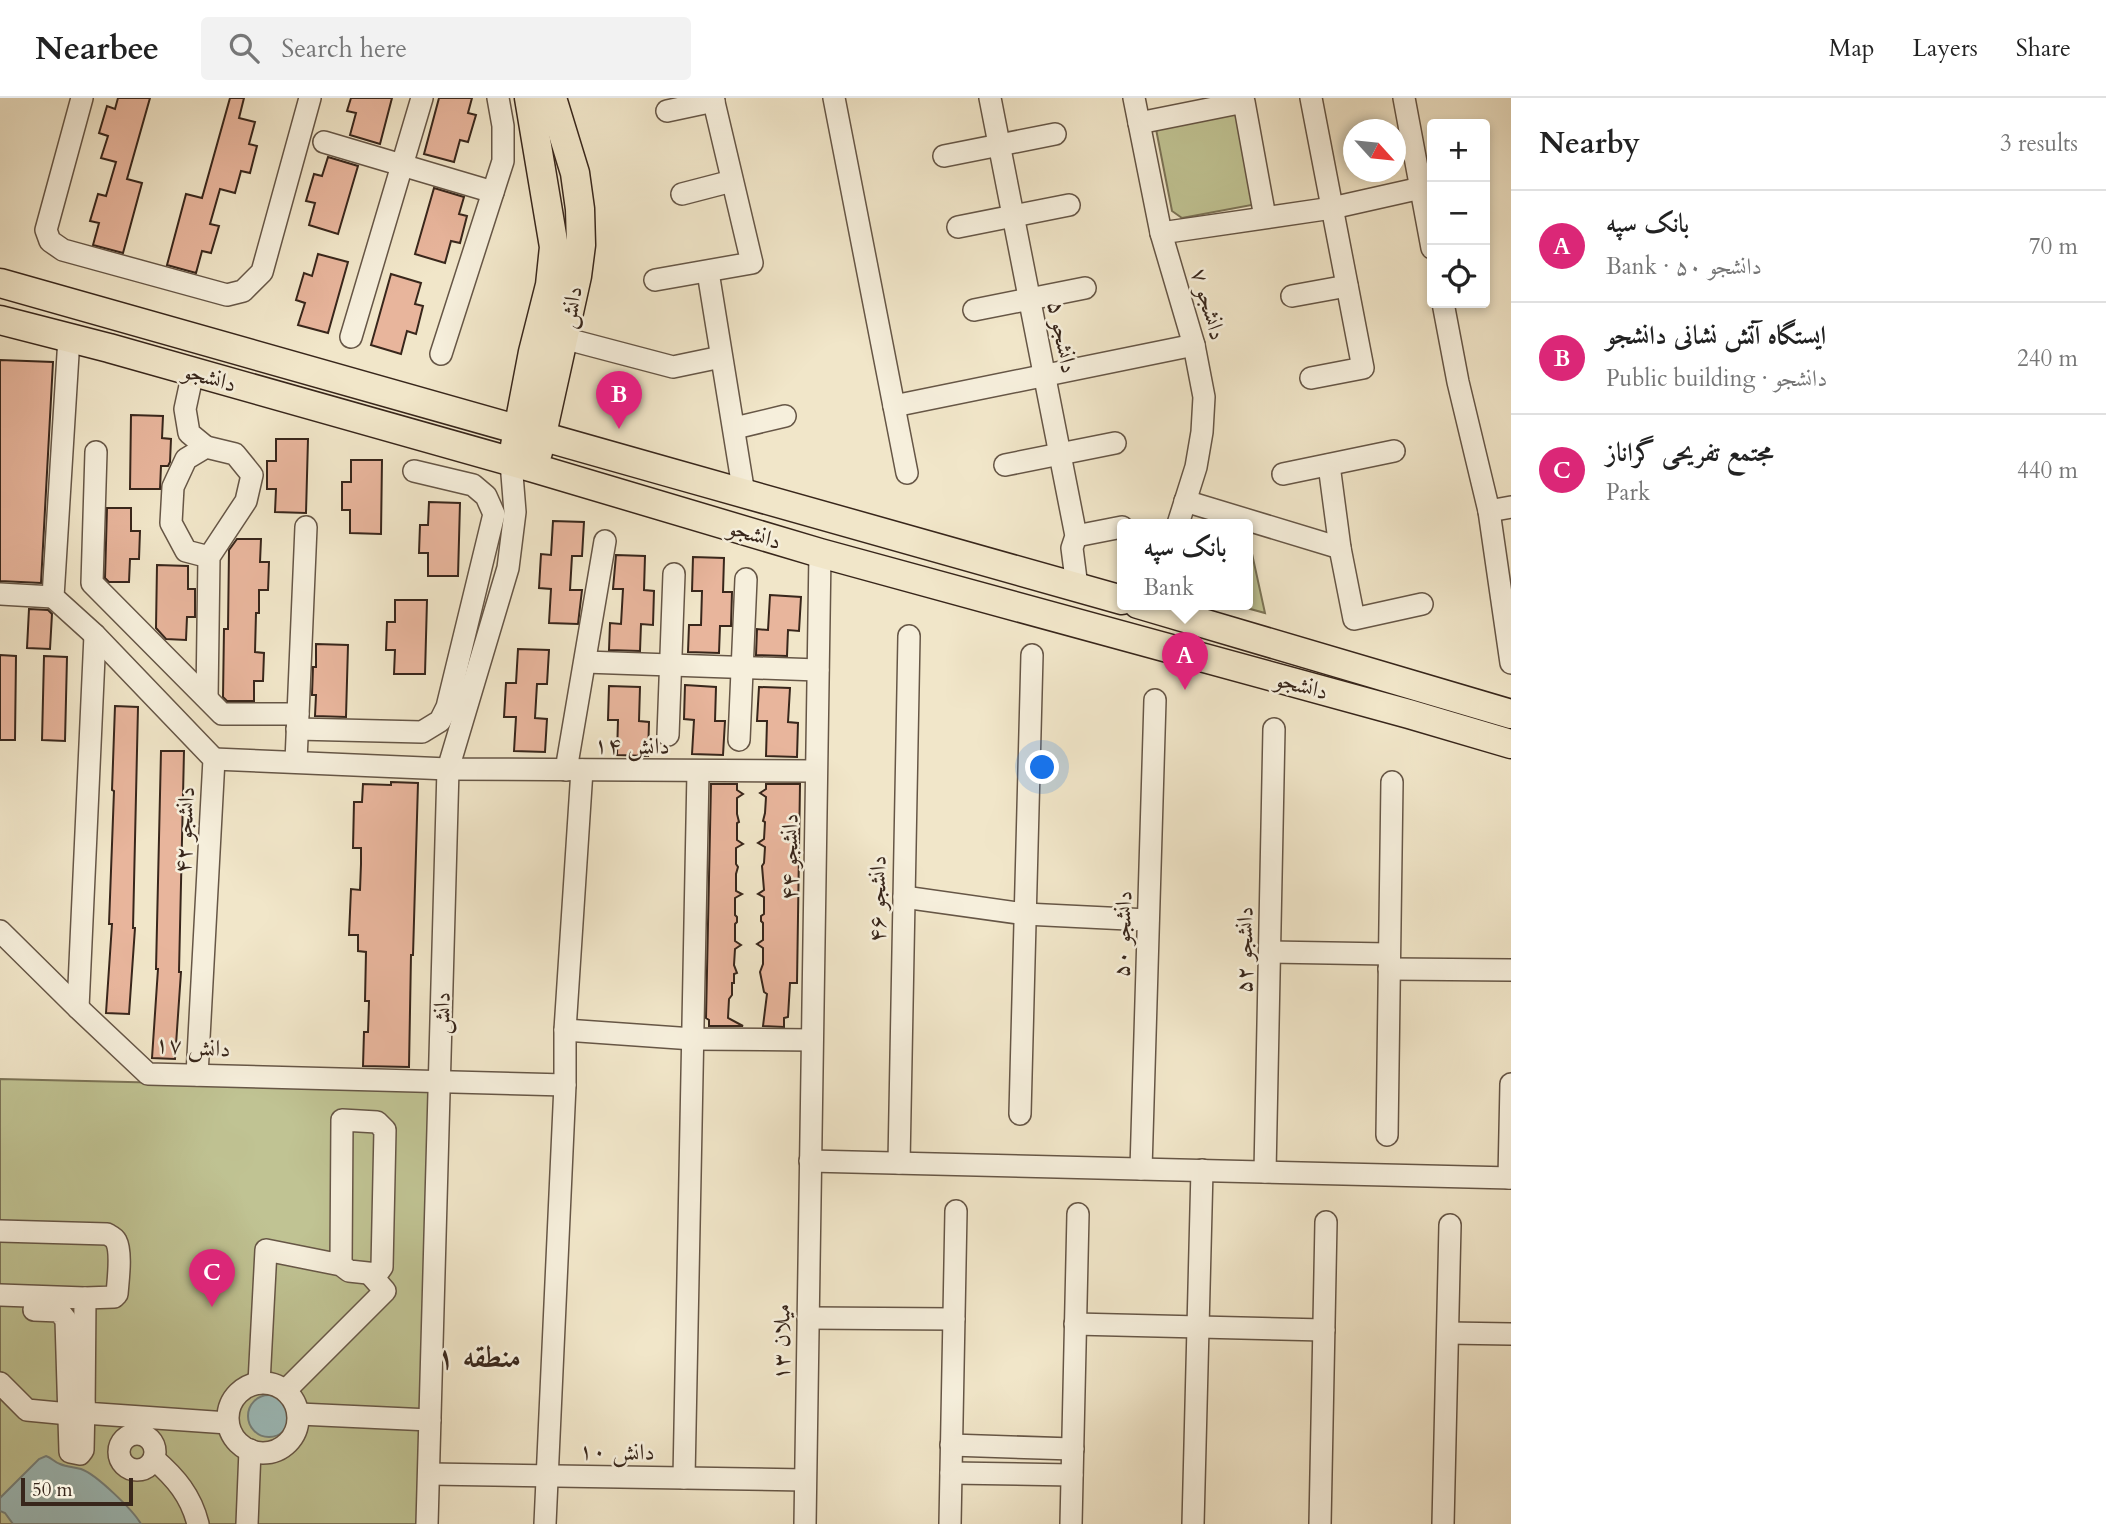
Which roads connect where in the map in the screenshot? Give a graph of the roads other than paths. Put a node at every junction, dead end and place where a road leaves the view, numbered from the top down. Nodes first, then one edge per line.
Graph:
1 (82, 98) edge
2 (310, 98) edge
3 (422, 98) edge
4 (498, 98) edge
5 (529, 98) edge
6 (552, 98) edge
7 (834, 98) edge
8 (990, 98) edge
9 (1134, 98) edge
10 (1311, 98) edge
11 (1404, 98) edge
12 (713, 99) edge
13 (667, 111) dead end
14 (1139, 123) junction
15 (1055, 134) dead end
16 (324, 142) dead end
17 (999, 145) junction
18 (944, 156) dead end
19 (402, 164) junction
20 (732, 181) junction
21 (1421, 188) junction
22 (493, 192) junction
23 (682, 194) dead end
24 (1069, 205) dead end
25 (1332, 208) junction
26 (1013, 216) junction
27 (1265, 218) junction
28 (958, 227) dead end
29 (1161, 233) junction
30 (1431, 245) edge
31 (708, 272) junction
32 (655, 280) dead end
33 (0, 283) edge
34 (1347, 286) junction
35 (1085, 288) dead end
36 (1293, 296) dead end
37 (1029, 299) junction
38 (1444, 308) edge
39 (974, 310) dead end
40 (0, 320) edge
41 (351, 337) dead end
42 (69, 338) junction
43 (563, 338) junction
44 (1194, 345) junction
45 (440, 354) dead end
46 (722, 357) junction
47 (193, 372) junction
48 (1044, 375) junction
49 (1311, 378) dead end
50 (894, 406) junction
51 (785, 416) dead end
52 (734, 428) junction
53 (530, 432) junction
54 (1115, 443) dead end
55 (206, 447) junction
56 (1394, 451) dead end
57 (96, 452) dead end
58 (1059, 454) junction
59 (523, 465) junction
60 (1004, 465) dead end
61 (1329, 465) junction
62 (414, 471) dead end
63 (907, 474) dead end
64 (1283, 474) dead end
65 (744, 494) junction
66 (1185, 501) junction
67 (1511, 507) edge
68 (1489, 511) junction
69 (1180, 519) edge
70 (1244, 519) edge
71 (1253, 522) edge
72 (306, 527) dead end
73 (1117, 528) edge
74 (1076, 536) junction
75 (605, 541) dead end
76 (1340, 548) junction
77 (946, 550) junction
78 (820, 553) junction
79 (209, 557) junction
80 (985, 561) junction
81 (674, 574) dead end
82 (746, 579) dead end
83 (934, 584) junction
84 (1077, 587) junction
85 (0, 594) edge
86 (53, 597) junction
87 (980, 597) junction
88 (1117, 599) edge
89 (1422, 604) dead end
90 (1160, 610) edge
91 (95, 635) junction
92 (909, 636) dead end
93 (1032, 655) dead end
94 (584, 662) junction
95 (1511, 663) edge
96 (671, 665) junction
97 (742, 667) junction
98 (818, 670) junction
99 (207, 698) junction
100 (1155, 700) dead end
101 (1511, 714) edge
102 (297, 721) junction
103 (1274, 729) dead end
104 (668, 735) dead end
105 (739, 740) dead end
106 (1511, 744) edge
107 (214, 759) junction
108 (296, 761) junction
109 (448, 769) junction
110 (574, 770) junction
111 (816, 771) junction
112 (698, 772) junction
113 (1392, 782) dead end
114 (904, 897) junction
115 (1025, 914) junction
116 (1148, 920) junction
117 (0, 931) edge
118 (1270, 953) junction
119 (1389, 962) junction
120 (1511, 970) edge
121 (78, 1008) junction
122 (565, 1030) junction
123 (693, 1039) junction
124 (812, 1040) junction
125 (197, 1075) junction
126 (439, 1080) junction
127 (1511, 1084) edge
128 (565, 1085) junction
129 (1020, 1114) dead end
130 (1387, 1135) dead end
131 (810, 1161) junction
132 (899, 1163) junction
133 (1141, 1169) junction
134 (1202, 1170) junction
135 (1265, 1172) junction
136 (1510, 1178) edge
137 (956, 1211) dead end
138 (1078, 1214) dead end
139 (1326, 1222) dead end
140 (1450, 1225) dead end
141 (0, 1231) edge
142 (341, 1265) junction
143 (370, 1274) junction
144 (0, 1295) edge
145 (85, 1298) junction
146 (0, 1308) edge
147 (808, 1318) junction
148 (954, 1320) junction
149 (1076, 1324) junction
150 (1198, 1327) junction
151 (1324, 1330) junction
152 (1448, 1333) junction
153 (1511, 1334) edge
154 (0, 1383) edge
155 (259, 1383) junction
156 (286, 1390) junction
157 (77, 1408) junction
158 (299, 1413) junction
159 (430, 1420) junction
160 (228, 1423) junction
161 (951, 1445) junction
162 (1073, 1449) junction
163 (250, 1450) junction
164 (950, 1473) junction
165 (429, 1474) junction
166 (1072, 1475) junction
167 (546, 1476) junction
168 (684, 1478) junction
169 (805, 1480) junction
170 (198, 1524) edge
171 (247, 1524) edge
172 (427, 1524) edge
173 (545, 1524) edge
174 (804, 1524) edge
175 (950, 1524) edge
176 (1071, 1524) edge
177 (1193, 1524) edge
178 (1320, 1524) edge
179 (1443, 1524) edge

1 - 2 street
3 - 19 street
4 - 22 street
5 - 53 main road, دانش
6 - 43 main road, دانش
7 - 50 street
8 - 17 street, دانشجو ۵
9 - 14 street, دانشجو ۷
10 - 25 street
11 - 21 street
12 - 13 street
12 - 20 street
14 - 27 street
14 - 29 street, دانشجو ۷
15 - 17 street
16 - 19 street
17 - 18 street
17 - 26 street, دانشجو ۵
19 - 22 street
19 - 41 street
20 - 23 street
20 - 31 street
21 - 25 street
21 - 30 street
22 - 45 street
24 - 26 street
25 - 27 street
25 - 34 street
26 - 28 street
26 - 37 street, دانشجو ۵
27 - 29 street
29 - 44 street, دانشجو ۷
31 - 32 street
31 - 46 street
33 - 53 main road, دانشجو
34 - 36 street
34 - 49 street
35 - 37 street
37 - 39 street
37 - 48 street, دانشجو ۵
38 - 68 street
40 - 42 main road, دانشجو
42 - 47 main road, دانشجو
42 - 86 street
43 - 46 street
43 - 53 main road, دانش
44 - 48 street
44 - 66 street, دانشجو ۷
46 - 52 street
47 - 55 street
47 - 59 main road, دانشجو
48 - 50 street
48 - 58 street, دانشجو ۵
50 - 63 street
51 - 52 street
52 - 65 street
53 - 59 main road, دانش
53 - 65 main road, دانشجو
54 - 58 street
55 - 79 street
55 - 79 street
56 - 61 street
57 - 99 street
58 - 60 street
58 - 74 street, دانشجو ۵
59 - 78 main road, دانشجو
59 - 109 street, دانش
61 - 64 street
61 - 76 street
62 - 102 street
65 - 77 main road, دانشجو
66 - 69 street, دانشجو ۷
66 - 70 street
67 - 68 street
68 - 95 street
71 - 76 street
72 - 102 street
73 - 74 street
74 - 84 street, دانشجو ۵
75 - 94 street
76 - 89 street
77 - 80 main road, دانشجو
77 - 83 main road
78 - 83 main road, دانشجو
78 - 98 street, دانشجو ۴۴
79 - 99 street
80 - 84 main road, دانشجو
80 - 87 main road
81 - 96 street
82 - 97 street
83 - 87 main road, دانشجو
84 - 88 main road, دانشجو
85 - 86 street
86 - 91 street, دانشجو ۴۲
87 - 106 main road, دانشجو
90 - 101 main road, دانشجو
91 - 107 street, دانشجو ۴۲
91 - 121 street
92 - 114 street, دانشجو ۴۶
93 - 115 street
94 - 96 street
94 - 110 street
96 - 97 street
96 - 104 street
97 - 98 street
97 - 105 street
98 - 111 street, دانشجو ۴۴
99 - 102 street
100 - 116 street, دانشجو ۵۰
102 - 108 street
103 - 118 street, دانشجو ۵۲
107 - 108 street, دانش ۱۴
107 - 125 street, دانشجو ۴۲
108 - 109 street, دانش ۱۴
109 - 110 street, دانش ۱۴
109 - 126 street, دانش
110 - 112 street, دانش ۱۴
110 - 122 street
111 - 112 street, دانش ۱۴
111 - 124 street, دانشجو ۴۴
112 - 123 street
113 - 119 street
114 - 115 street
114 - 132 street, دانشجو ۴۶
115 - 116 street
115 - 129 street
116 - 133 street, دانشجو ۵۰
117 - 121 street, دانش ۱۷
118 - 119 street
118 - 135 street, دانشجو ۵۲
119 - 120 street
119 - 130 street
121 - 125 street, دانش ۱۷
122 - 123 street
122 - 128 street
123 - 124 street
123 - 168 street
124 - 131 street, دانشجو ۴۴
125 - 126 street, دانش ۱۷
126 - 128 street, دانش ۱۷
126 - 159 street, دانش
127 - 136 street
128 - 167 street
131 - 132 street
131 - 147 street, میلان ۱۳
132 - 133 street
133 - 134 street
134 - 135 street
134 - 150 street
135 - 136 street
137 - 148 street
138 - 149 street
139 - 151 street
140 - 152 street
141 - 145 street
142 - 143 street
142 - 143 street
142 - 155 street
143 - 156 street
144 - 145 street
145 - 157 street
146 - 157 street
147 - 148 street
147 - 169 street, میلان ۱۳
148 - 161 street
149 - 150 street
149 - 162 street
150 - 151 street
150 - 177 street
151 - 178 street
152 - 153 street
152 - 179 street
154 - 157 street
155 - 156 street
155 - 160 street
156 - 158 street
157 - 160 street
157 - 170 street
158 - 159 street
158 - 163 street
159 - 165 street, دانش
160 - 163 street
161 - 162 street
161 - 164 street
162 - 166 street
163 - 171 street
164 - 166 street
164 - 175 street
165 - 167 street, دانش ۱۰
165 - 172 street, دانش
166 - 176 street
167 - 168 street, دانش ۱۰
167 - 173 street
168 - 169 street, دانش ۱۰
169 - 174 street, میلان ۱۳

